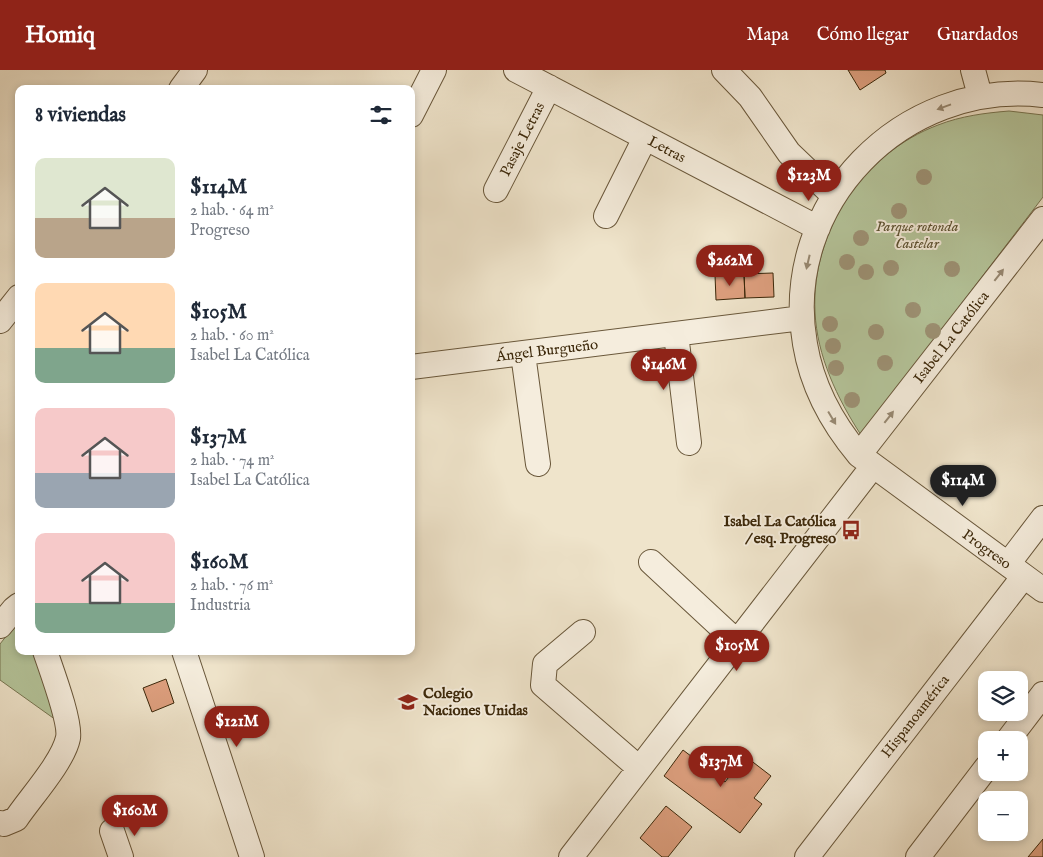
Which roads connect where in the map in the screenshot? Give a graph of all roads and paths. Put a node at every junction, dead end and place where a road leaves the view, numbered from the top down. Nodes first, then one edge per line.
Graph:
1 (195, 70) edge
2 (434, 70) edge
3 (516, 70) edge
4 (724, 70) edge
5 (973, 70) edge
6 (183, 85) edge
7 (549, 87) junction
8 (1043, 95) edge
9 (980, 96) junction
10 (415, 107) edge
11 (645, 138) junction
12 (496, 190) dead end
13 (834, 196) junction
14 (606, 216) dead end
15 (1043, 219) edge
16 (818, 228) junction
17 (15, 302) edge
18 (802, 318) junction
19 (0, 321) edge
20 (676, 334) junction
21 (523, 354) junction
22 (415, 368) edge
23 (689, 443) dead end
24 (866, 460) junction
25 (538, 464) dead end
26 (1043, 518) edge
27 (651, 562) dead end
28 (1016, 570) junction
29 (1043, 590) edge
30 (15, 608) edge
31 (0, 626) edge
32 (584, 632) dead end
33 (736, 641) junction
34 (46, 655) edge
35 (185, 655) edge
36 (1043, 694) edge
37 (1015, 731) edge
38 (639, 768) junction
39 (978, 778) edge
40 (0, 823) edge
41 (112, 830) dead end
42 (121, 857) edge
43 (252, 857) edge
44 (571, 857) edge
45 (807, 857) edge
46 (918, 857) edge

1 - 6 street
2 - 10 street
3 - 7 street, Letras
4 - 13 street
5 - 9 street
7 - 11 street, Letras
7 - 12 street, Pasaje Letras
8 - 9 street, Progreso
9 -> 13 street, Progreso
11 - 14 street
11 - 16 street, Letras
13 - 16 street, Progreso
24 -> 15 street, Isabel La Católica
16 -> 18 street, Progreso
17 - 19 street
18 - 20 street, Ángel Burgueño
18 -> 24 street, Progreso
20 - 21 street, Ángel Burgueño
20 - 23 street
21 - 22 street, Ángel Burgueño
21 - 25 street
24 - 28 street, Progreso
24 - 33 street, Isabel La Católica
26 - 28 street, Hispanoamérica
27 - 33 street
28 - 29 street, Progreso
28 - 45 street, Hispanoamérica
30 - 31 street
32 - 38 street
33 - 38 street, Isabel La Católica
34 - 40 street
35 - 43 street
36 - 37 street
38 - 44 street, Isabel La Católica
39 - 46 street
41 - 42 street

